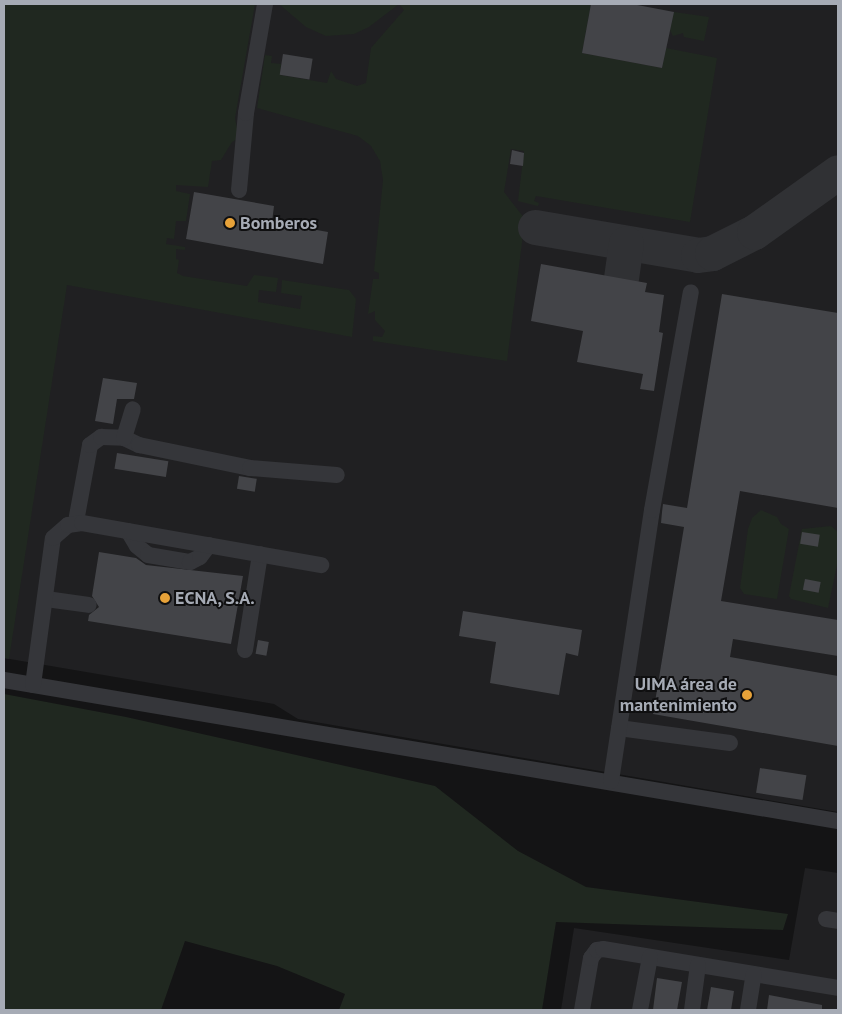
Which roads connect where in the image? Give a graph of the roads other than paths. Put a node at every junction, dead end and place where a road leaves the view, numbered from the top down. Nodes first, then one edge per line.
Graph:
1 (265, 4) edge
2 (239, 190) dead end
3 (691, 292) dead end
4 (133, 410) dead end
5 (124, 438) junction
6 (337, 476) dead end
7 (76, 521) junction
8 (260, 554) junction
9 (321, 565) dead end
10 (46, 599) junction
11 (89, 605) dead end
12 (245, 650) dead end
13 (4, 680) edge
14 (33, 685) junction
15 (619, 728) junction
16 (730, 743) dead end
17 (610, 781) junction
18 (838, 821) edge
19 (650, 957) junction
20 (698, 965) junction
21 (754, 974) junction
22 (838, 988) edge
23 (582, 1010) edge
24 (640, 1010) edge
25 (692, 1010) edge
26 (748, 1010) edge

1 - 2 street
3 - 15 street
4 - 5 street
5 - 6 street
5 - 7 street
7 - 8 street
7 - 10 street
8 - 9 street
8 - 12 street
10 - 11 street
10 - 14 street
13 - 14 street
14 - 17 street
15 - 16 street
15 - 17 street
17 - 18 street
19 - 20 street
19 - 23 street
19 - 24 street
20 - 21 street
20 - 25 street
21 - 22 street
21 - 26 street

